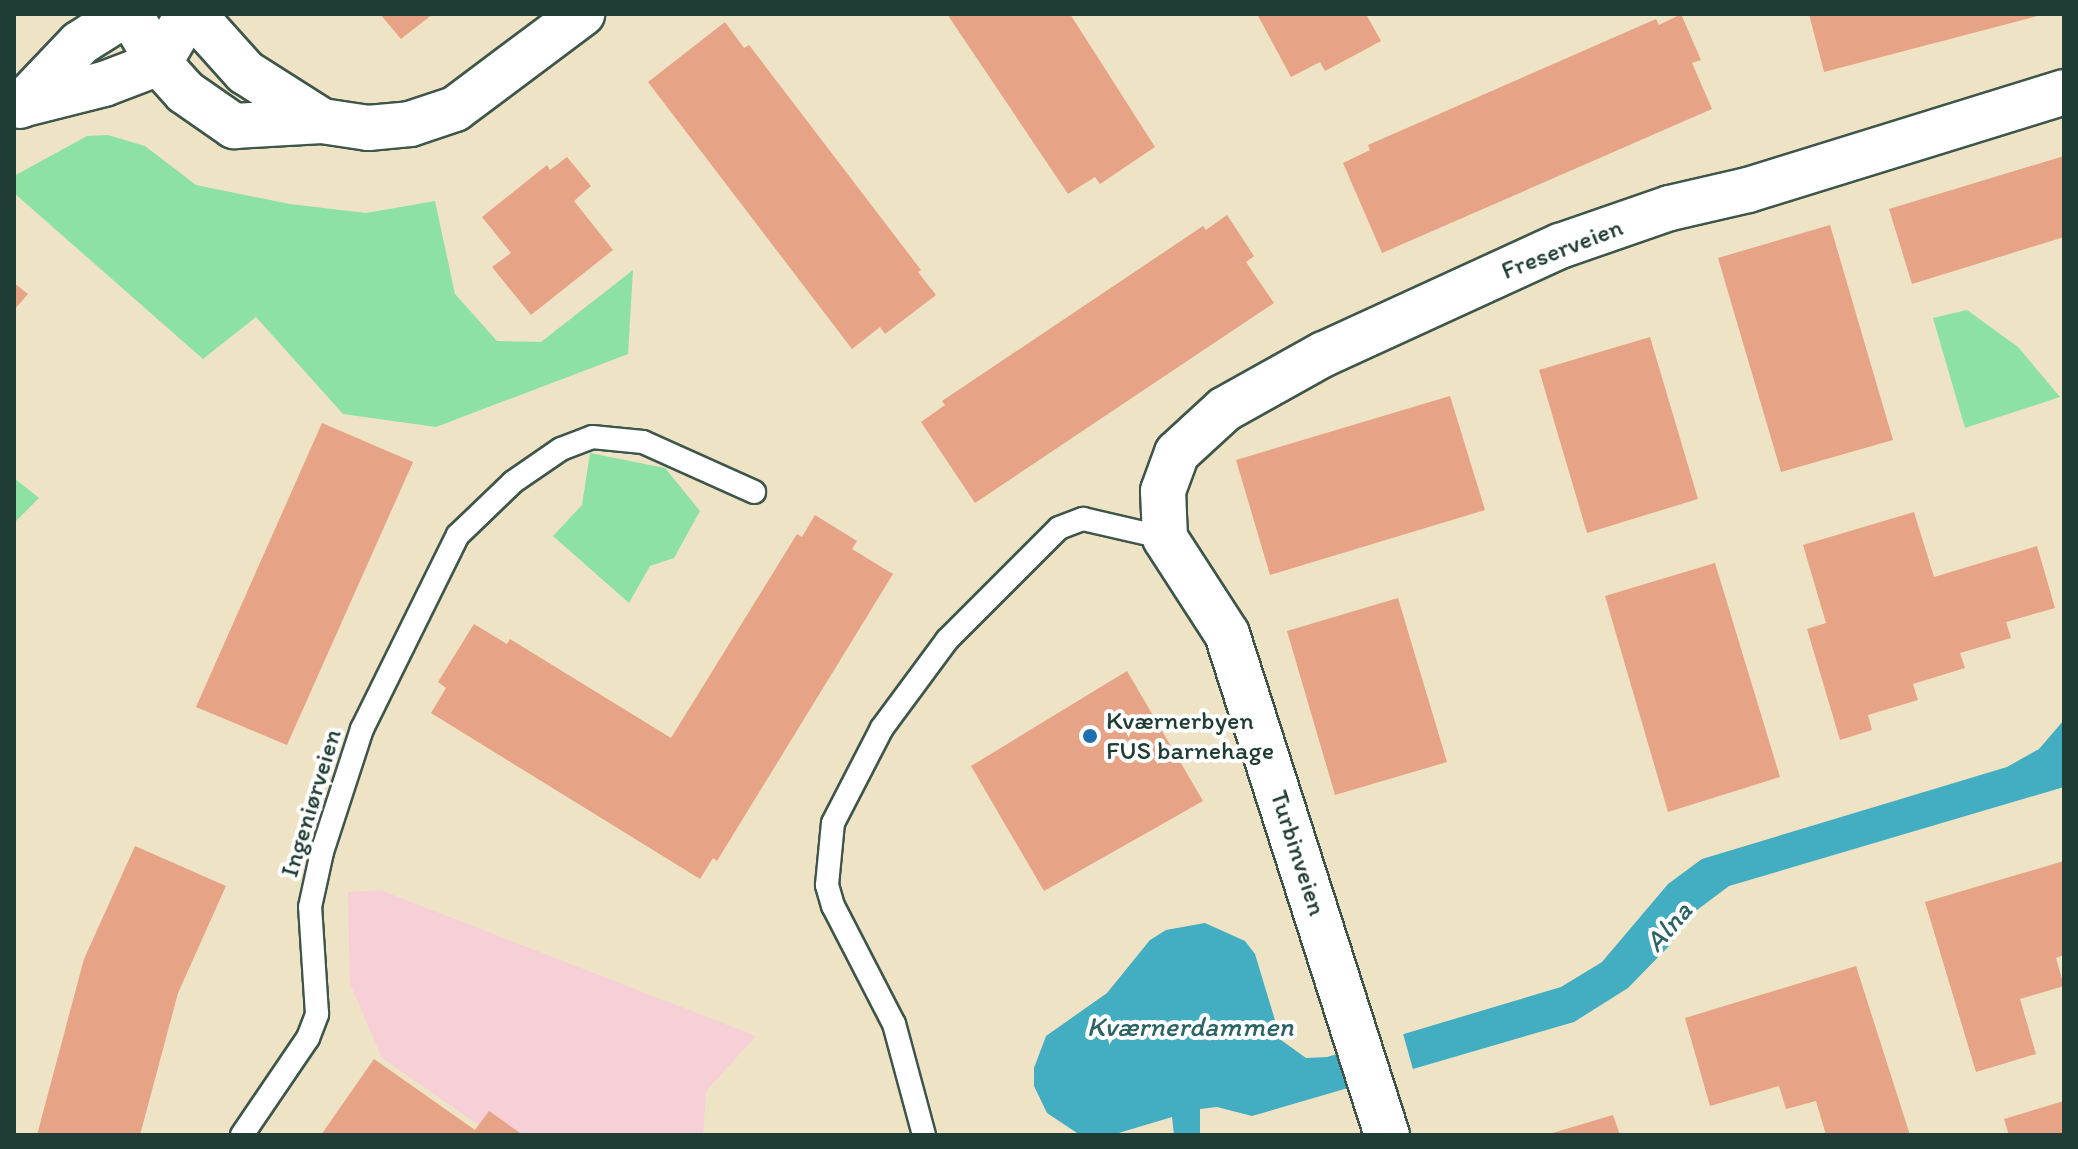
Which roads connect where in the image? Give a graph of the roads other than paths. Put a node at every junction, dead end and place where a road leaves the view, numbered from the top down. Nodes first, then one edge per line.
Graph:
1 (128, 14) edge
2 (191, 14) edge
3 (582, 14) edge
4 (159, 63) junction
5 (2064, 92) edge
6 (16, 104) edge
7 (322, 121) junction
8 (754, 492) dead end
9 (1165, 538) junction
10 (242, 1135) edge
11 (924, 1135) edge
12 (1387, 1135) edge

1 - 4 street
1 - 6 street
2 - 4 street
2 - 7 street
3 - 7 street
4 - 6 street
4 - 7 street
5 - 9 street, Freserveien
8 - 10 lane, Ingeniørveien
9 - 11 lane
9 - 12 street, Turbinveien

